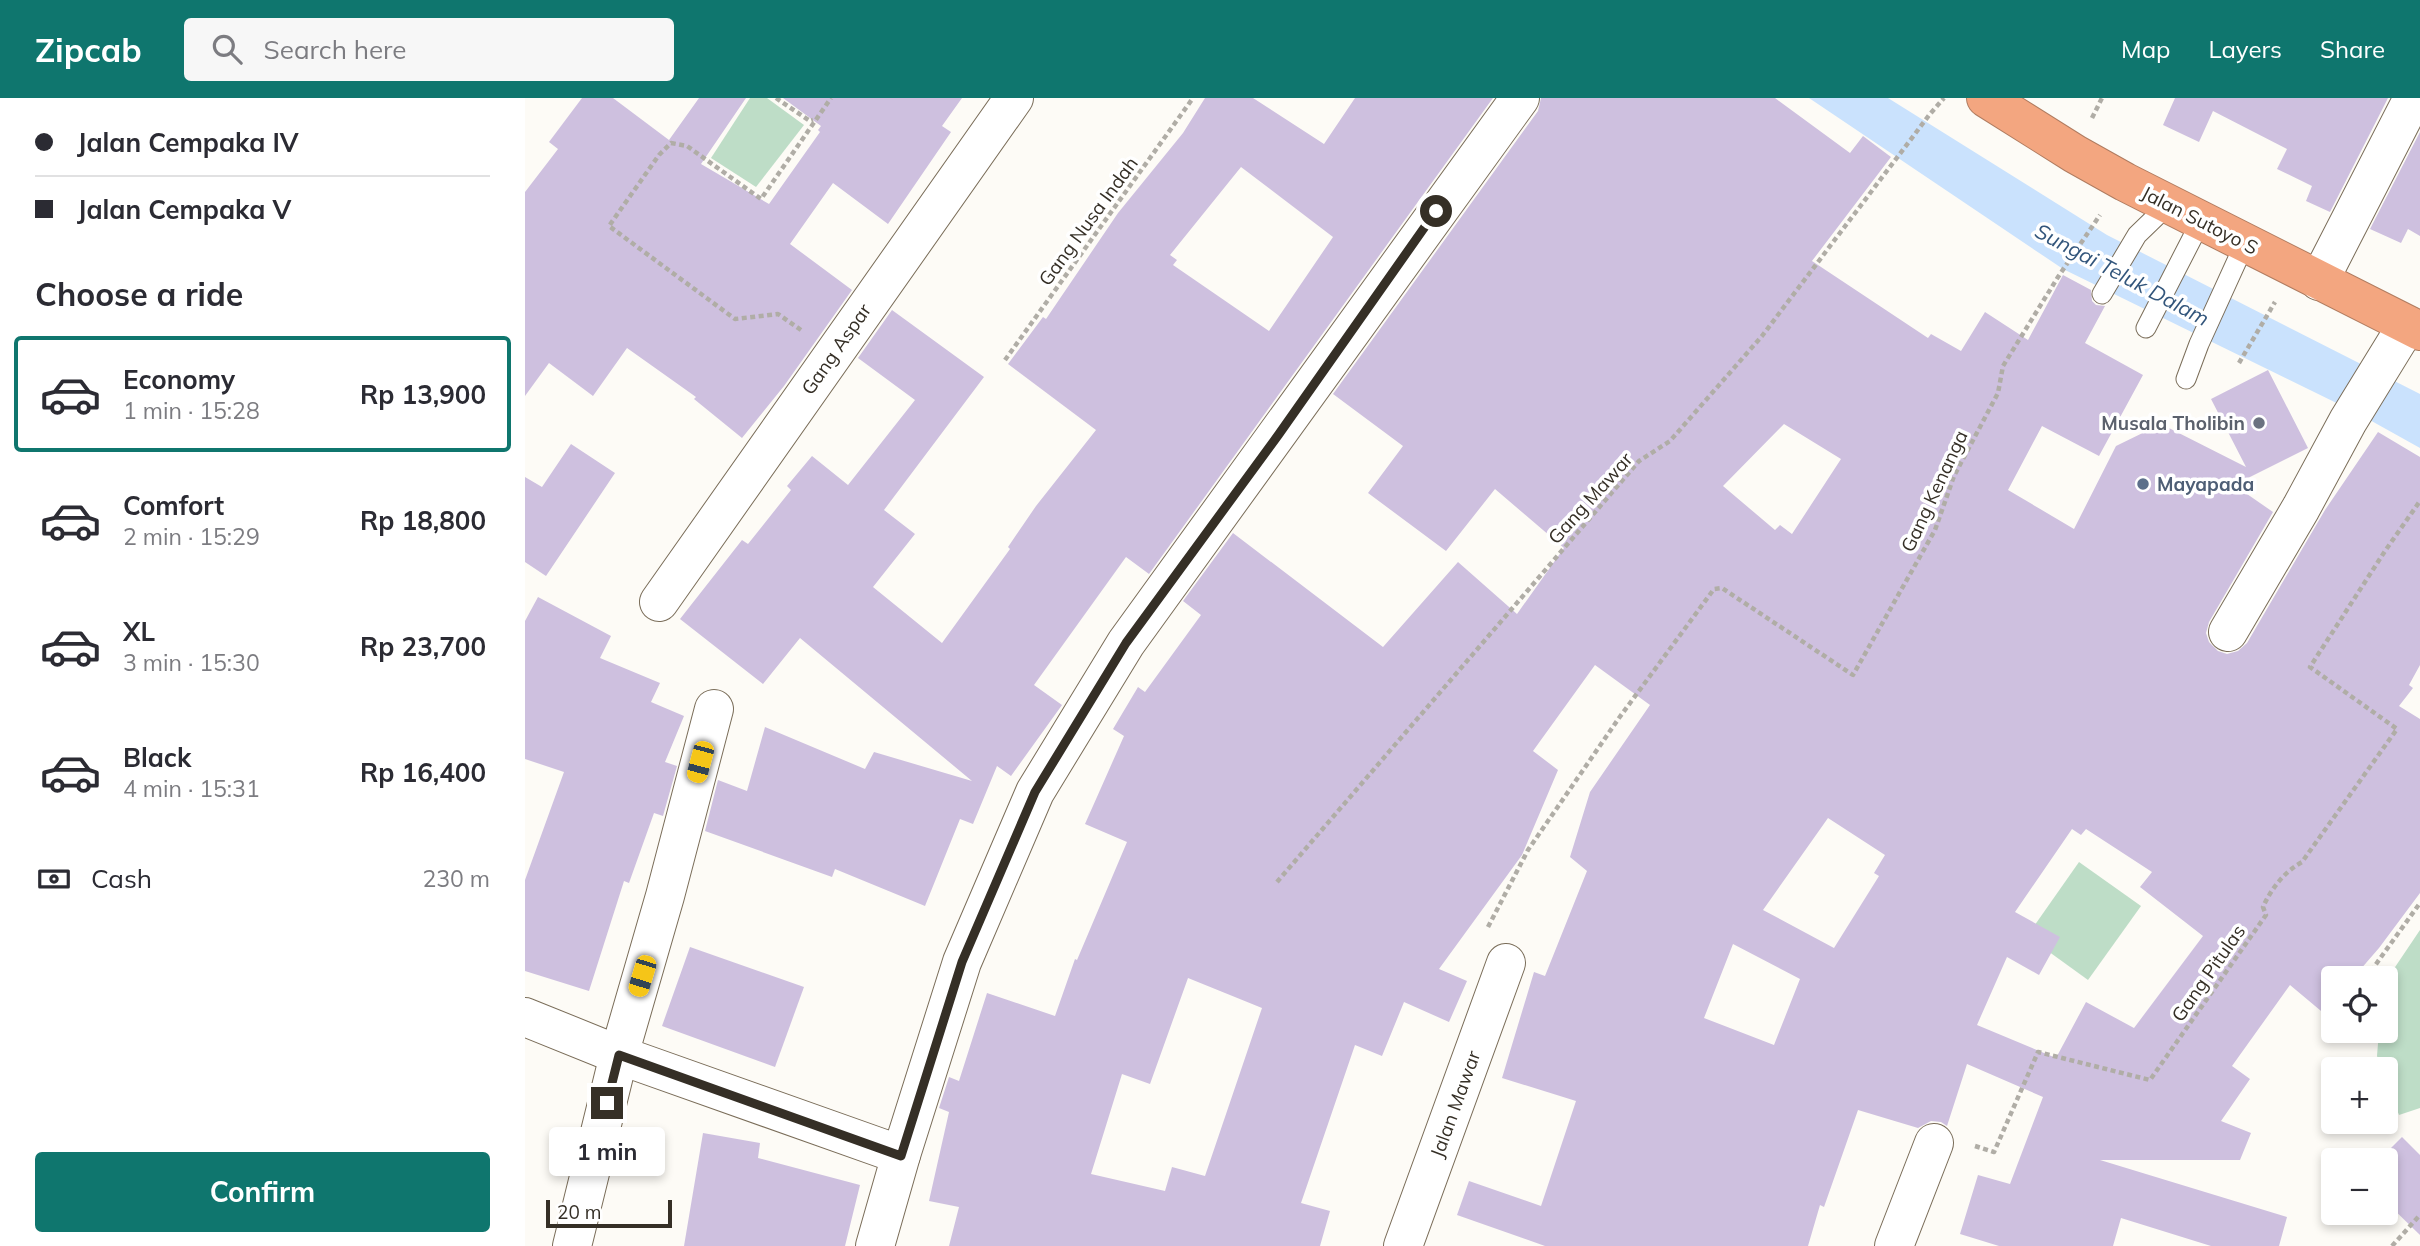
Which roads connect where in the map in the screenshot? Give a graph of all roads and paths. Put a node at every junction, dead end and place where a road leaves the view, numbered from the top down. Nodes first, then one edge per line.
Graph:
1 (776, 98) edge
2 (831, 98) edge
3 (1014, 98) edge
4 (1193, 98) edge
5 (1520, 98) edge
6 (1945, 98) edge
7 (1986, 98) edge
8 (2413, 98) edge
9 (814, 120) junction
10 (2185, 213) junction
11 (2101, 214) dead end
12 (2245, 243) junction
13 (2319, 281) junction
14 (2104, 290) dead end
15 (2272, 306) dead end
16 (2149, 323) dead end
17 (2414, 328) edge
18 (834, 351) junction
19 (1005, 360) dead end
20 (2239, 363) dead end
21 (2186, 379) dead end
22 (2420, 501) edge
23 (659, 602) dead end
24 (2228, 632) dead end
25 (714, 709) dead end
26 (1277, 882) dead end
27 (2420, 902) edge
28 (1506, 963) joint
29 (2375, 966) edge
30 (525, 1017) edge
31 (619, 1055) junction
32 (1934, 1143) joint
33 (901, 1156) junction
34 (2420, 1215) edge
35 (572, 1246) edge
36 (875, 1246) edge
37 (1403, 1246) edge
38 (1894, 1246) edge
39 (2392, 1246) edge

1 - 9 path
2 - 9 path
3 - 18 street, Gang Aspar
4 - 19 path, Gang Nusa Indah
5 - 33 street
6 - 26 path, Gang Mawar
7 - 10 highway, Jalan Sutoyo S
8 - 13 street
9 - 18 path
10 - 12 highway, Jalan Sutoyo S
10 - 14 lane
10 - 16 lane
11 - 28 path, Gang Kenanga
12 - 13 highway, Jalan Sutoyo S
12 - 21 lane
13 - 17 highway, Jalan Sutoyo S
15 - 20 path
17 - 24 street
18 - 23 street, Gang Aspar
22 - 32 path, Gang Pitulas
25 - 31 street
27 - 29 path
28 - 37 street, Jalan Mawar
30 - 31 street
31 - 33 street
31 - 35 street
32 - 38 street
33 - 36 street
34 - 39 path

